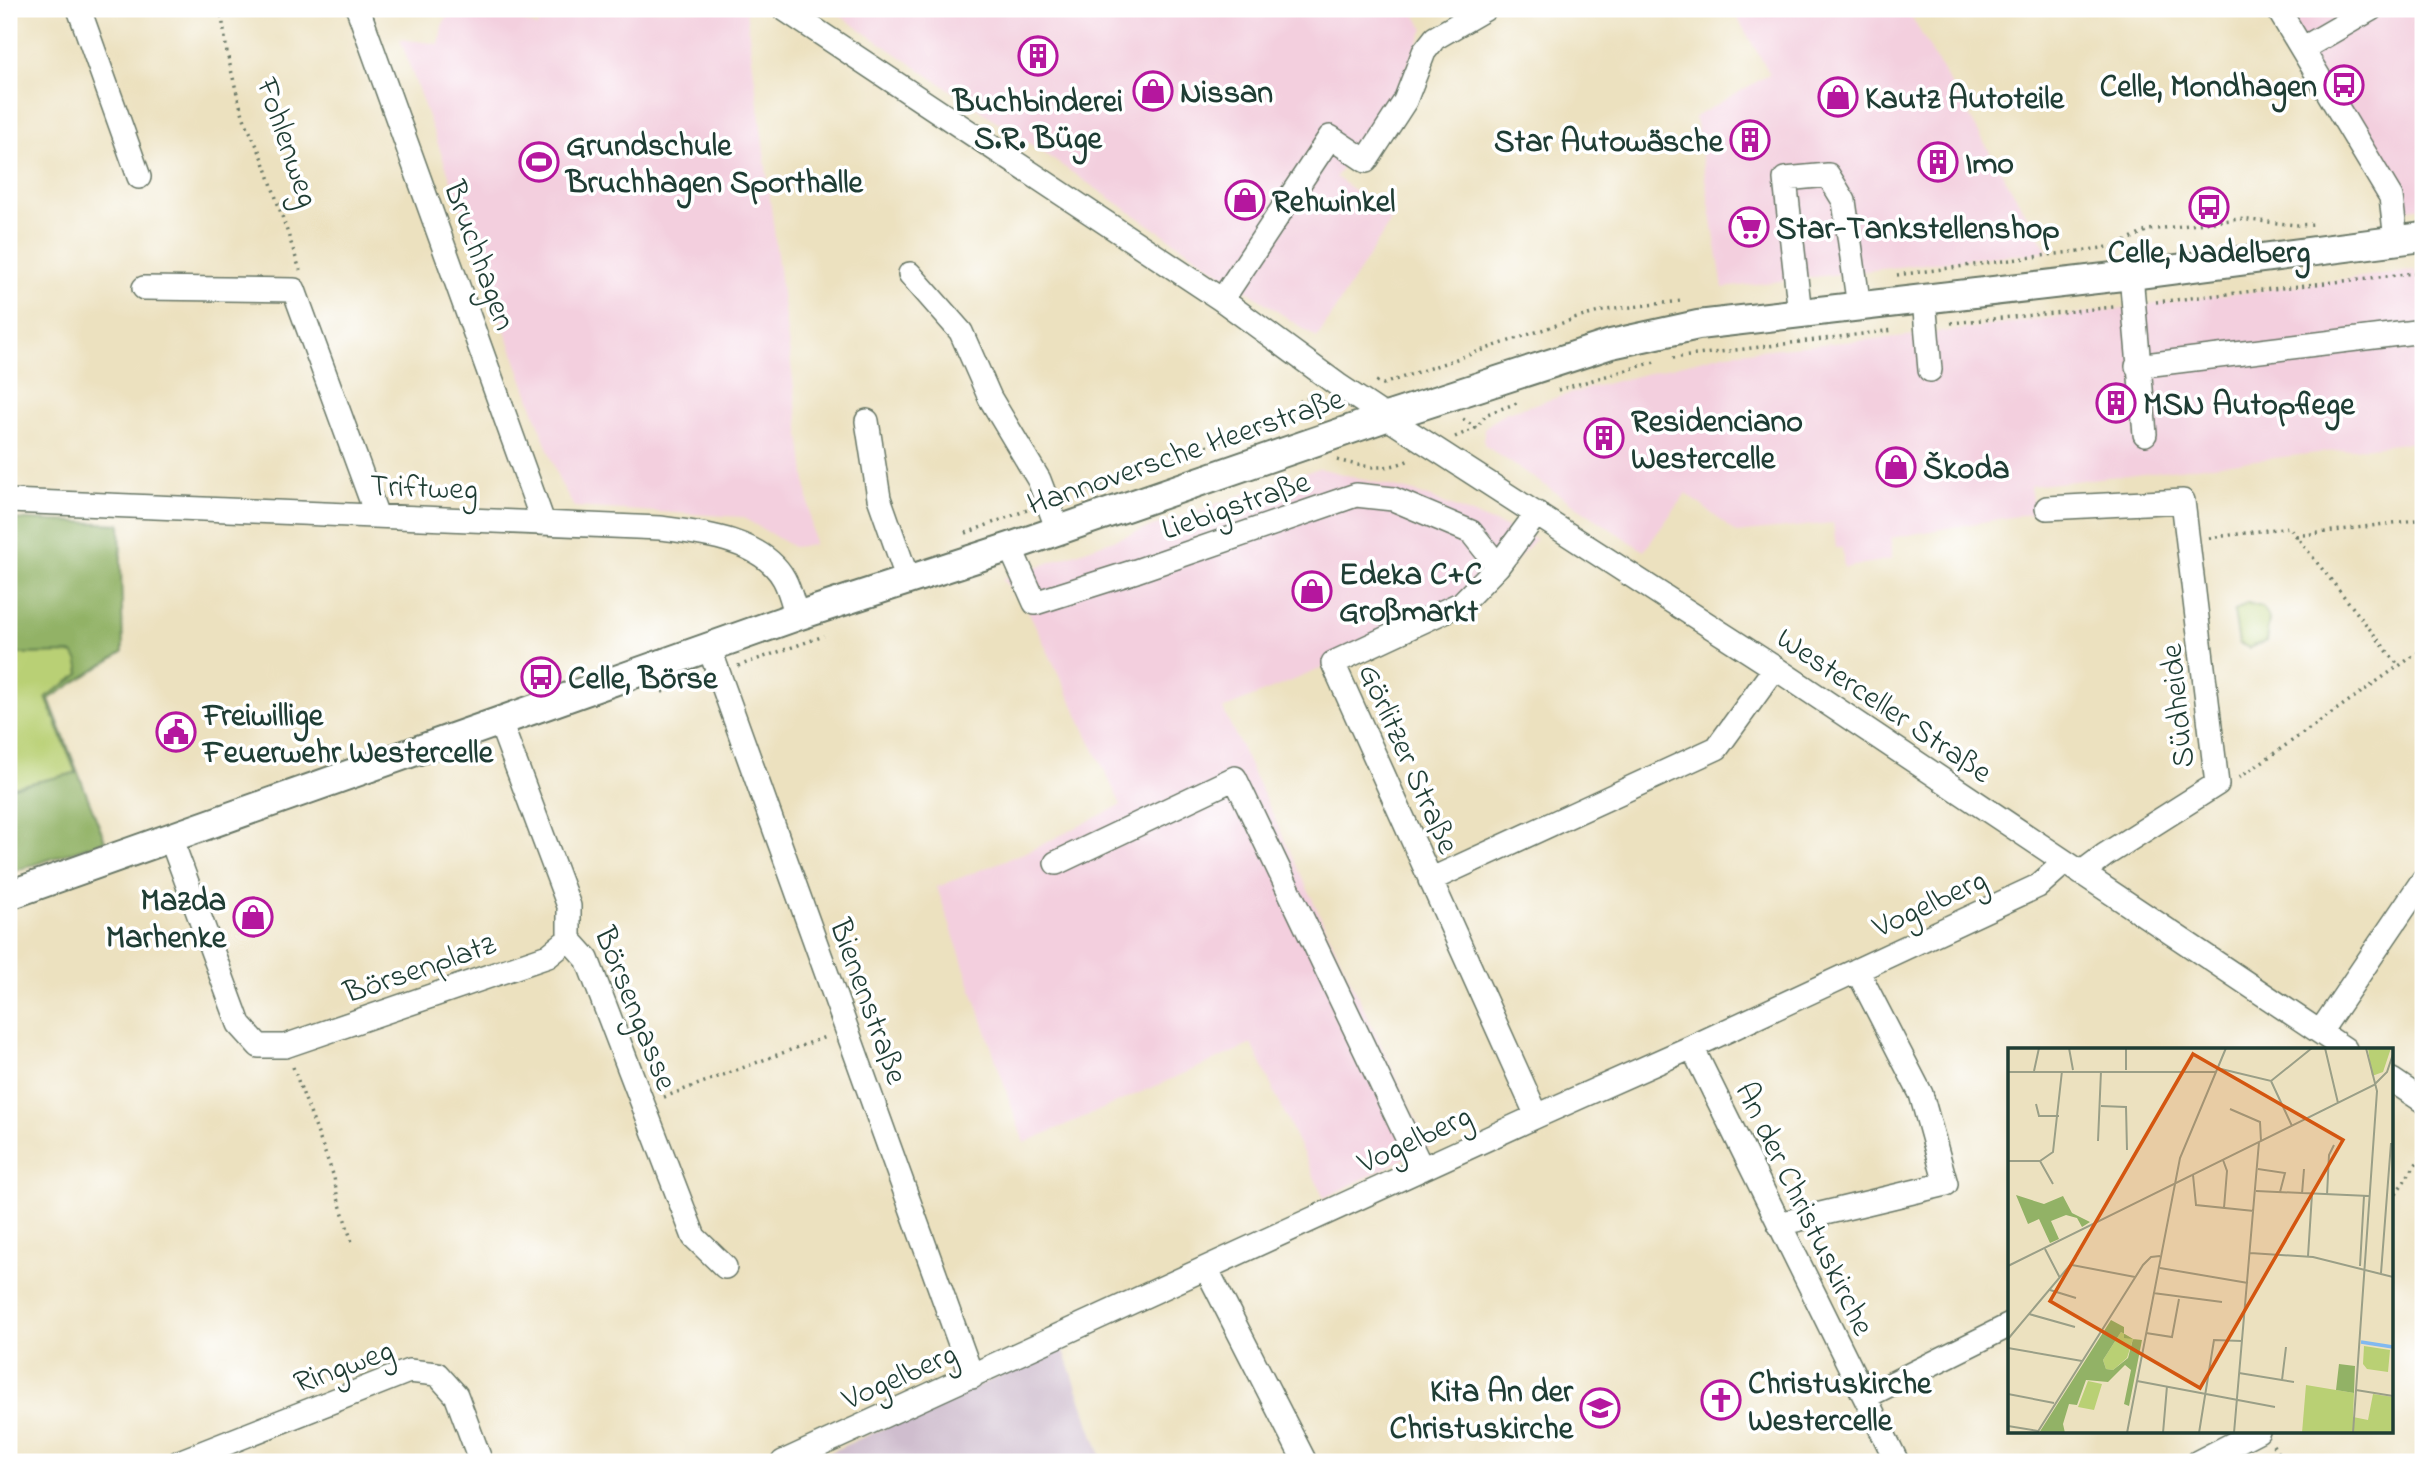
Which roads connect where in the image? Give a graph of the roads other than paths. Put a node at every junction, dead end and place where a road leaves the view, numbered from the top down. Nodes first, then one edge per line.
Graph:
1 (79, 9) edge
2 (358, 9) edge
3 (784, 9) edge
4 (1485, 9) edge
5 (2278, 9) edge
6 (2371, 9) edge
7 (2302, 49) junction
8 (139, 177) dead end
9 (2410, 239) edge
10 (910, 274) dead end
11 (2131, 275) junction
12 (144, 288) dead end
13 (1924, 299) junction
14 (1222, 300) junction
15 (1859, 307) junction
16 (1800, 314) junction
17 (2423, 331) edge
18 (2137, 366) junction
19 (1930, 370) dead end
20 (1386, 417) junction
21 (867, 421) dead end
22 (2144, 433) dead end
23 (9, 501) edge
24 (2047, 508) dead end
25 (1537, 513) junction
26 (377, 516) junction
27 (543, 522) junction
28 (1058, 530) junction
29 (1010, 547) junction
30 (1498, 566) junction
31 (908, 580) junction
32 (797, 615) junction
33 (709, 647) junction
34 (1775, 668) junction
35 (500, 722) junction
36 (171, 839) junction
37 (1056, 863) dead end
38 (2073, 867) junction
39 (1430, 880) junction
40 (2423, 880) edge
41 (9, 895) edge
42 (569, 939) junction
43 (1857, 970) junction
44 (2320, 1032) junction
45 (1692, 1047) junction
46 (2344, 1048) edge
47 (2394, 1081) edge
48 (2423, 1101) edge
49 (1537, 1116) junction
50 (1422, 1169) junction
51 (1780, 1224) junction
52 (725, 1267) dead end
53 (1206, 1268) junction
54 (2008, 1326) edge
55 (972, 1377) junction
56 (1865, 1397) junction
57 (2256, 1432) edge
58 (179, 1462) edge
59 (481, 1462) edge
60 (783, 1462) edge
61 (1305, 1462) edge
62 (1897, 1462) edge
63 (2198, 1462) edge

1 - 8 street
2 - 27 street, Bruchhagen
3 - 14 street, Westerceller Straße
4 - 14 street
5 - 7 street
6 - 7 street
7 - 9 street
9 - 11 main road, Hannoversche Heerstraße
10 - 28 street
11 - 13 main road, Hannoversche Heerstraße
11 - 18 street
12 - 26 street
13 - 15 main road, Hannoversche Heerstraße
13 - 19 street
14 - 20 street, Westerceller Straße
15 - 16 main road, Hannoversche Heerstraße
15 - 16 street
16 - 20 main road, Hannoversche Heerstraße
17 - 18 street
18 - 22 street
20 - 25 street, Westerceller Straße
20 - 28 main road, Hannoversche Heerstraße
21 - 31 street
23 - 26 street, Triftweg
24 - 38 street, Südheide
25 - 30 street, Görlitzer Straße
25 - 34 street, Westerceller Straße
26 - 27 street, Triftweg
27 - 32 street, Triftweg
28 - 29 main road, Hannoversche Heerstraße
29 - 30 street, Liebigstraße
29 - 31 main road, Hannoversche Heerstraße
30 - 39 street, Görlitzer Straße
31 - 32 main road, Hannoversche Heerstraße
32 - 33 main road, Hannoversche Heerstraße
33 - 35 main road, Hannoversche Heerstraße
33 - 55 street, Bienenstraße
34 - 38 street, Westerceller Straße
34 - 39 street
35 - 36 main road, Hannoversche Heerstraße
35 - 42 street, Börsengasse
36 - 41 main road, Hannoversche Heerstraße
36 - 42 street, Börsenplatz
37 - 50 street
38 - 43 street, Vogelberg
38 - 44 street, Westerceller Straße
39 - 49 street, Görlitzer Straße
40 - 44 street
42 - 52 street, Börsengasse
43 - 45 street, Vogelberg
43 - 51 street
44 - 46 street, Westerceller Straße
45 - 49 street, Vogelberg
45 - 51 street, An der Christuskirche
47 - 48 street
49 - 50 street, Vogelberg
50 - 53 street, Vogelberg
51 - 56 street, An der Christuskirche
53 - 55 street, Vogelberg
53 - 61 street
54 - 56 street
55 - 60 street, Vogelberg
56 - 62 street, An der Christuskirche
57 - 63 street
58 - 59 street, Ringweg

